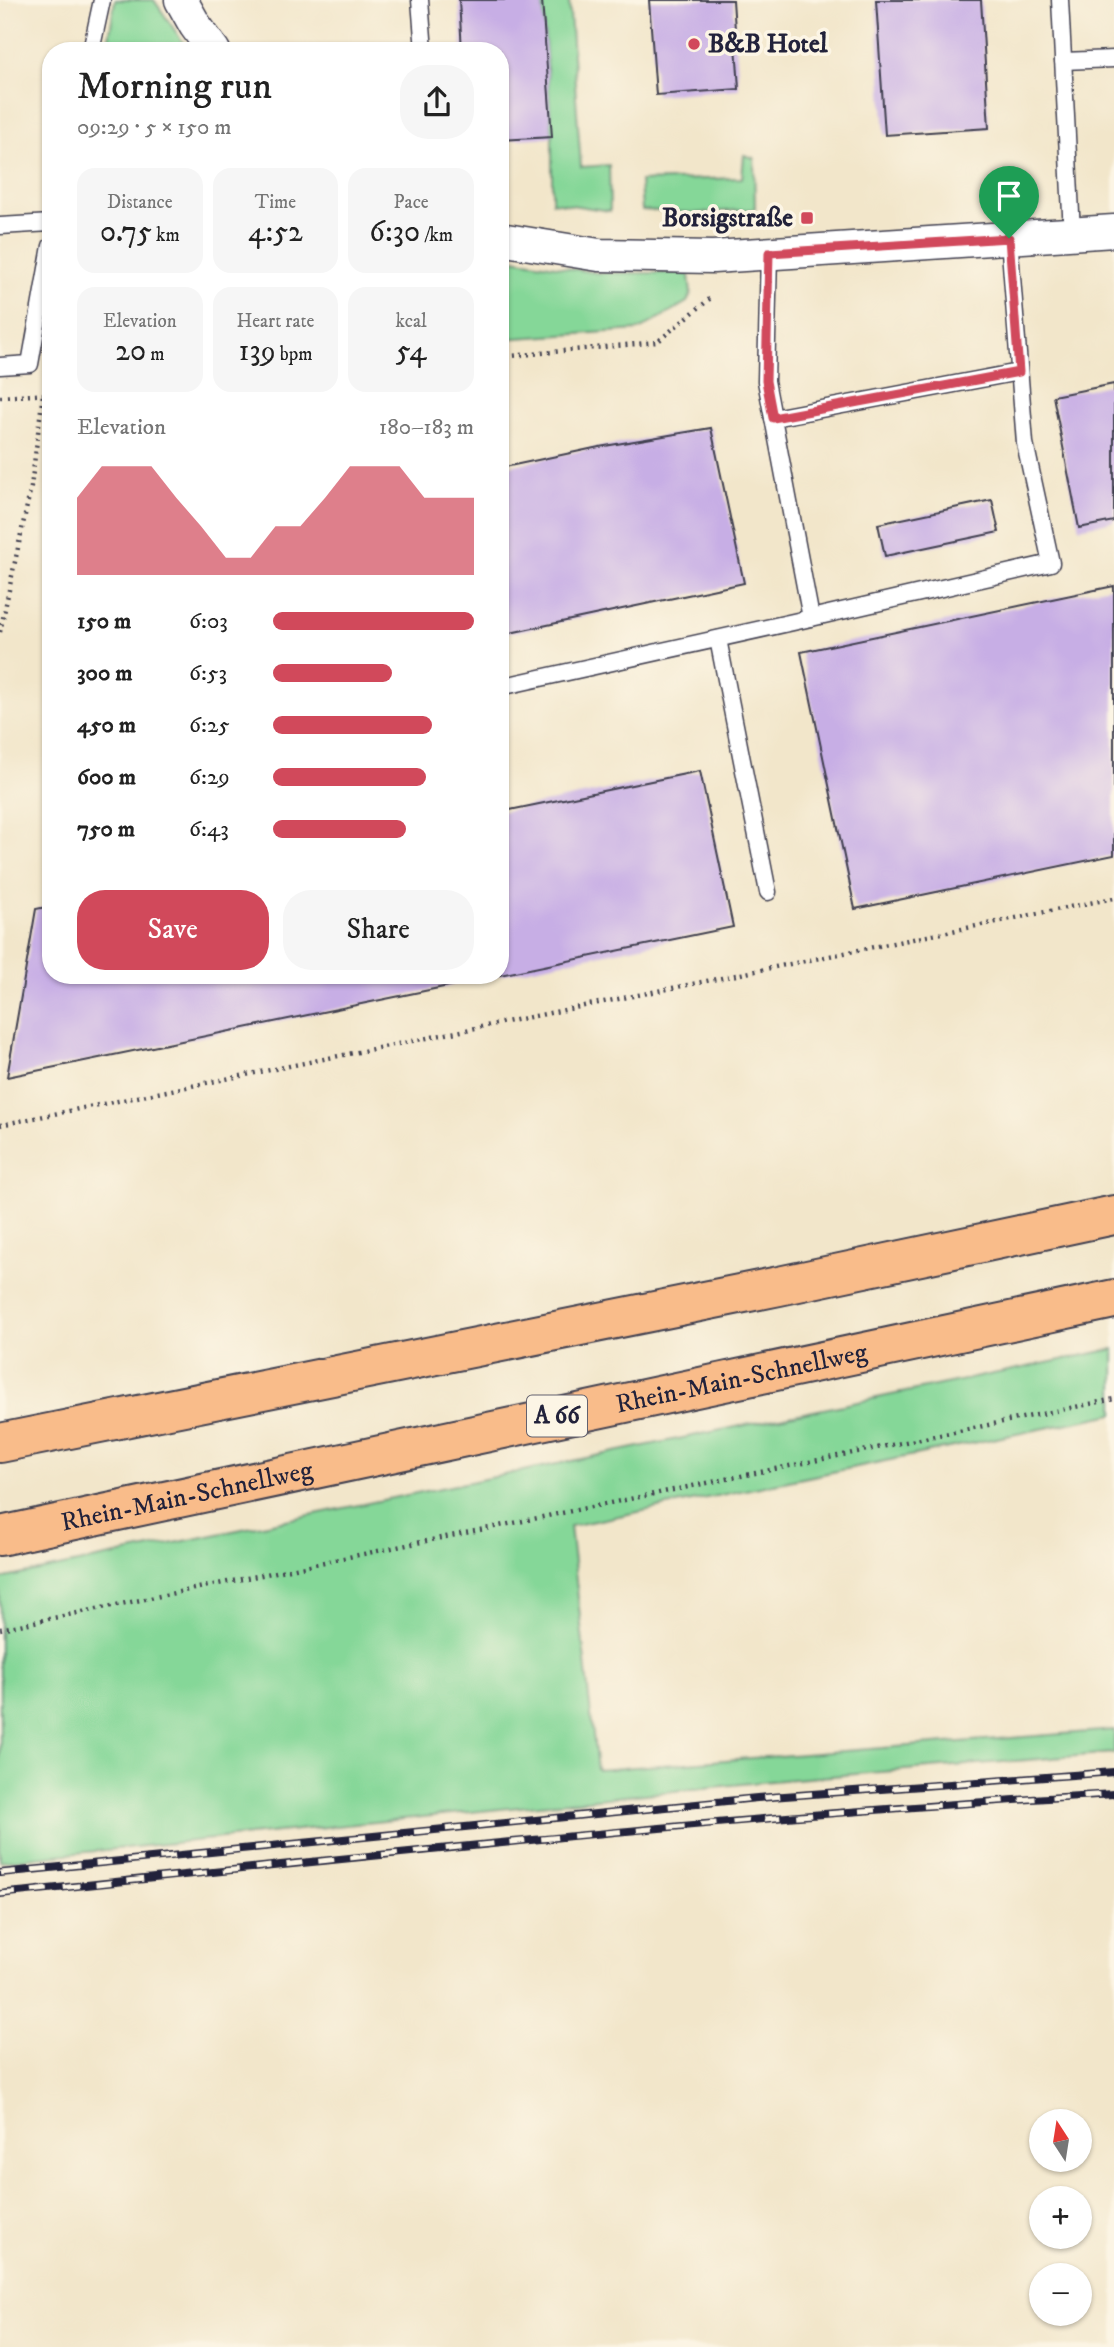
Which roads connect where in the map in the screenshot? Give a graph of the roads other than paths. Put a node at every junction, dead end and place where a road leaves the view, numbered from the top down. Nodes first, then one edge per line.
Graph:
1 (102, 0) edge
2 (181, 0) edge
3 (419, 0) edge
4 (1060, 0) edge
5 (93, 42) edge
6 (207, 42) edge
7 (423, 42) edge
8 (1114, 59) edge
9 (1063, 61) junction
10 (42, 224) edge
11 (0, 226) edge
12 (1114, 230) edge
13 (1072, 233) junction
14 (1009, 238) junction
15 (509, 240) edge
16 (769, 253) junction
17 (42, 297) edge
18 (0, 366) edge
19 (1019, 372) junction
20 (773, 418) junction
21 (811, 618) junction
22 (718, 639) junction
23 (509, 685) edge
24 (768, 892) dead end
25 (1114, 1215) edge
26 (1114, 1299) edge
27 (0, 1443) edge
28 (0, 1535) edge

1 - 5 lane
2 - 6 street
3 - 7 lane
4 - 9 lane
8 - 9 lane
9 - 13 lane
10 - 11 lane
12 - 13 street
13 - 14 street
14 - 16 street
14 - 19 lane
15 - 16 street
16 - 20 lane
17 - 18 lane
19 - 20 lane
19 - 21 lane
20 - 21 lane
21 - 22 lane
22 - 23 lane
22 - 24 lane
25 - 27 highway
26 - 28 highway, Rhein-Main-Schnellweg / A 66

